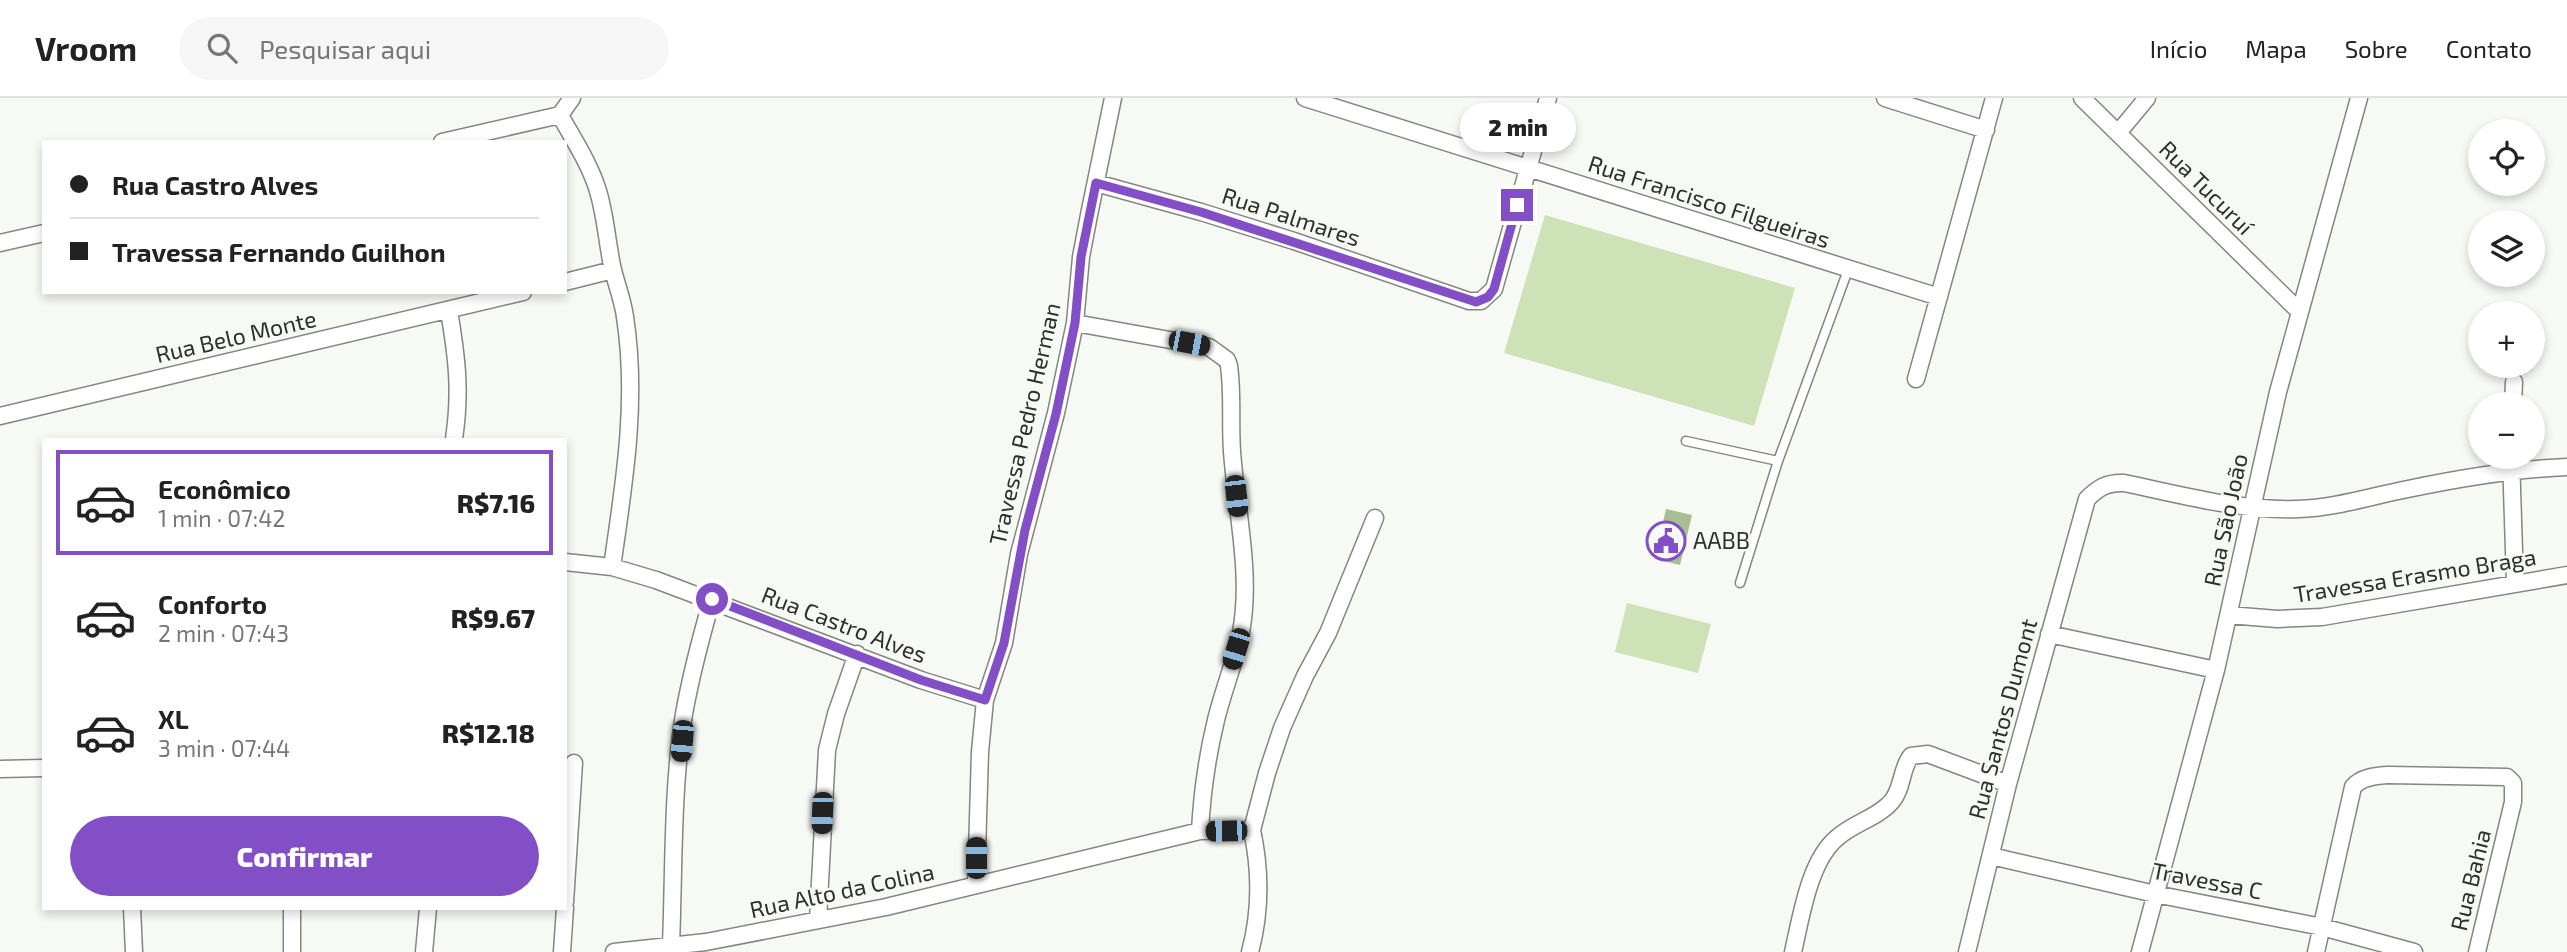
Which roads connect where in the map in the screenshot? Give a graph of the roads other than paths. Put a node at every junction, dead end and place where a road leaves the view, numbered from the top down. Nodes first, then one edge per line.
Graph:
1 (572, 98) edge
2 (1113, 98) edge
3 (1305, 98) edge
4 (1548, 98) edge
5 (1885, 98) edge
6 (1994, 98) edge
7 (2082, 98) edge
8 (2147, 98) edge
9 (2359, 98) edge
10 (559, 115) junction
11 (1986, 130) junction
12 (2118, 133) junction
13 (451, 140) edge
14 (1528, 167) junction
15 (1096, 183) junction
16 (42, 233) edge
17 (0, 243) edge
18 (613, 270) junction
19 (1848, 270) junction
20 (567, 282) edge
21 (515, 294) edge
22 (1939, 297) junction
23 (449, 311) junction
24 (2299, 311) junction
25 (1075, 323) junction
26 (1916, 379) dead end
27 (2514, 382) dead end
28 (2514, 392) edge
29 (0, 416) edge
30 (454, 438) edge
31 (1686, 441) dead end
32 (1777, 461) junction
33 (2545, 466) edge
34 (2567, 467) edge
35 (2494, 469) edge
36 (2511, 469) edge
37 (2252, 509) junction
38 (1375, 518) dead end
39 (567, 562) edge
40 (612, 567) junction
41 (2567, 575) edge
42 (1740, 583) dead end
43 (2515, 583) junction
44 (712, 599) junction
45 (2229, 615) junction
46 (2049, 634) junction
47 (857, 654) junction
48 (2216, 670) junction
49 (985, 700) junction
50 (574, 763) dead end
51 (42, 768) edge
52 (0, 769) edge
53 (2008, 784) junction
54 (1252, 830) junction
55 (1200, 831) junction
56 (1991, 856) junction
57 (567, 871) edge
58 (976, 885) junction
59 (2155, 894) junction
60 (132, 910) edge
61 (292, 910) edge
62 (428, 910) edge
63 (565, 910) edge
64 (818, 920) junction
65 (2322, 927) junction
66 (671, 944) junction
67 (134, 952) edge
68 (292, 952) edge
69 (424, 952) edge
70 (562, 952) edge
71 (614, 952) edge
72 (1250, 952) edge
73 (1793, 952) edge
74 (1967, 952) edge
75 (2140, 952) edge
76 (2316, 952) edge
77 (2414, 952) edge
78 (2477, 952) edge

1 - 10 street
2 - 15 street, Travessa Pedro Herman
3 - 14 street, Rua Francisco Filgueiras
4 - 14 street
5 - 11 street
6 - 11 street
7 - 12 street, Rua Tucuruí
8 - 12 street
9 - 24 street, Rua São João
10 - 13 street
10 - 18 street
11 - 22 street
12 - 24 street, Rua Tucuruí
14 - 15 street, Rua Palmares
14 - 19 street, Rua Francisco Filgueiras
15 - 25 street, Travessa Pedro Herman
16 - 17 street
18 - 20 street
18 - 40 street
19 - 22 street, Rua Francisco Filgueiras
19 - 32 lane
21 - 23 street, Rua Belo Monte
22 - 26 street
23 - 29 street, Rua Belo Monte
23 - 30 street
24 - 37 street, Rua São João
25 - 49 street, Travessa Pedro Herman
25 - 55 street
27 - 28 street
31 - 32 lane
32 - 42 lane
33 - 34 street
35 - 37 street
36 - 43 street
37 - 45 street, Rua São João
37 - 46 street, Rua Santos Dumont
38 - 54 street
39 - 40 street, Rua Castro Alves
40 - 44 street, Rua Castro Alves
41 - 43 street, Travessa Erasmo Braga
43 - 45 street, Travessa Erasmo Braga
44 - 47 street, Rua Castro Alves
44 - 66 street
45 - 48 street, Rua São João
46 - 48 street
46 - 53 street, Rua Santos Dumont
47 - 49 street, Rua Castro Alves
47 - 64 street
48 - 59 street, Rua São João
49 - 58 street, Travessa Pedro Herman
50 - 57 street
51 - 52 street
53 - 56 street, Rua Santos Dumont
53 - 73 street
54 - 55 street, Rua Alto da Colina
54 - 72 street
55 - 58 street, Rua Alto da Colina
56 - 59 street, Travessa C
56 - 74 street, Rua Santos Dumont
58 - 64 street, Rua Alto da Colina
59 - 65 street, Travessa C
59 - 75 street, Rua São João
60 - 67 street
61 - 68 street
62 - 69 street
63 - 70 street
64 - 66 street, Rua Alto da Colina
65 - 76 street
65 - 77 street, Travessa C
65 - 78 street, Rua Bahia
66 - 71 street, Rua Alto da Colina

